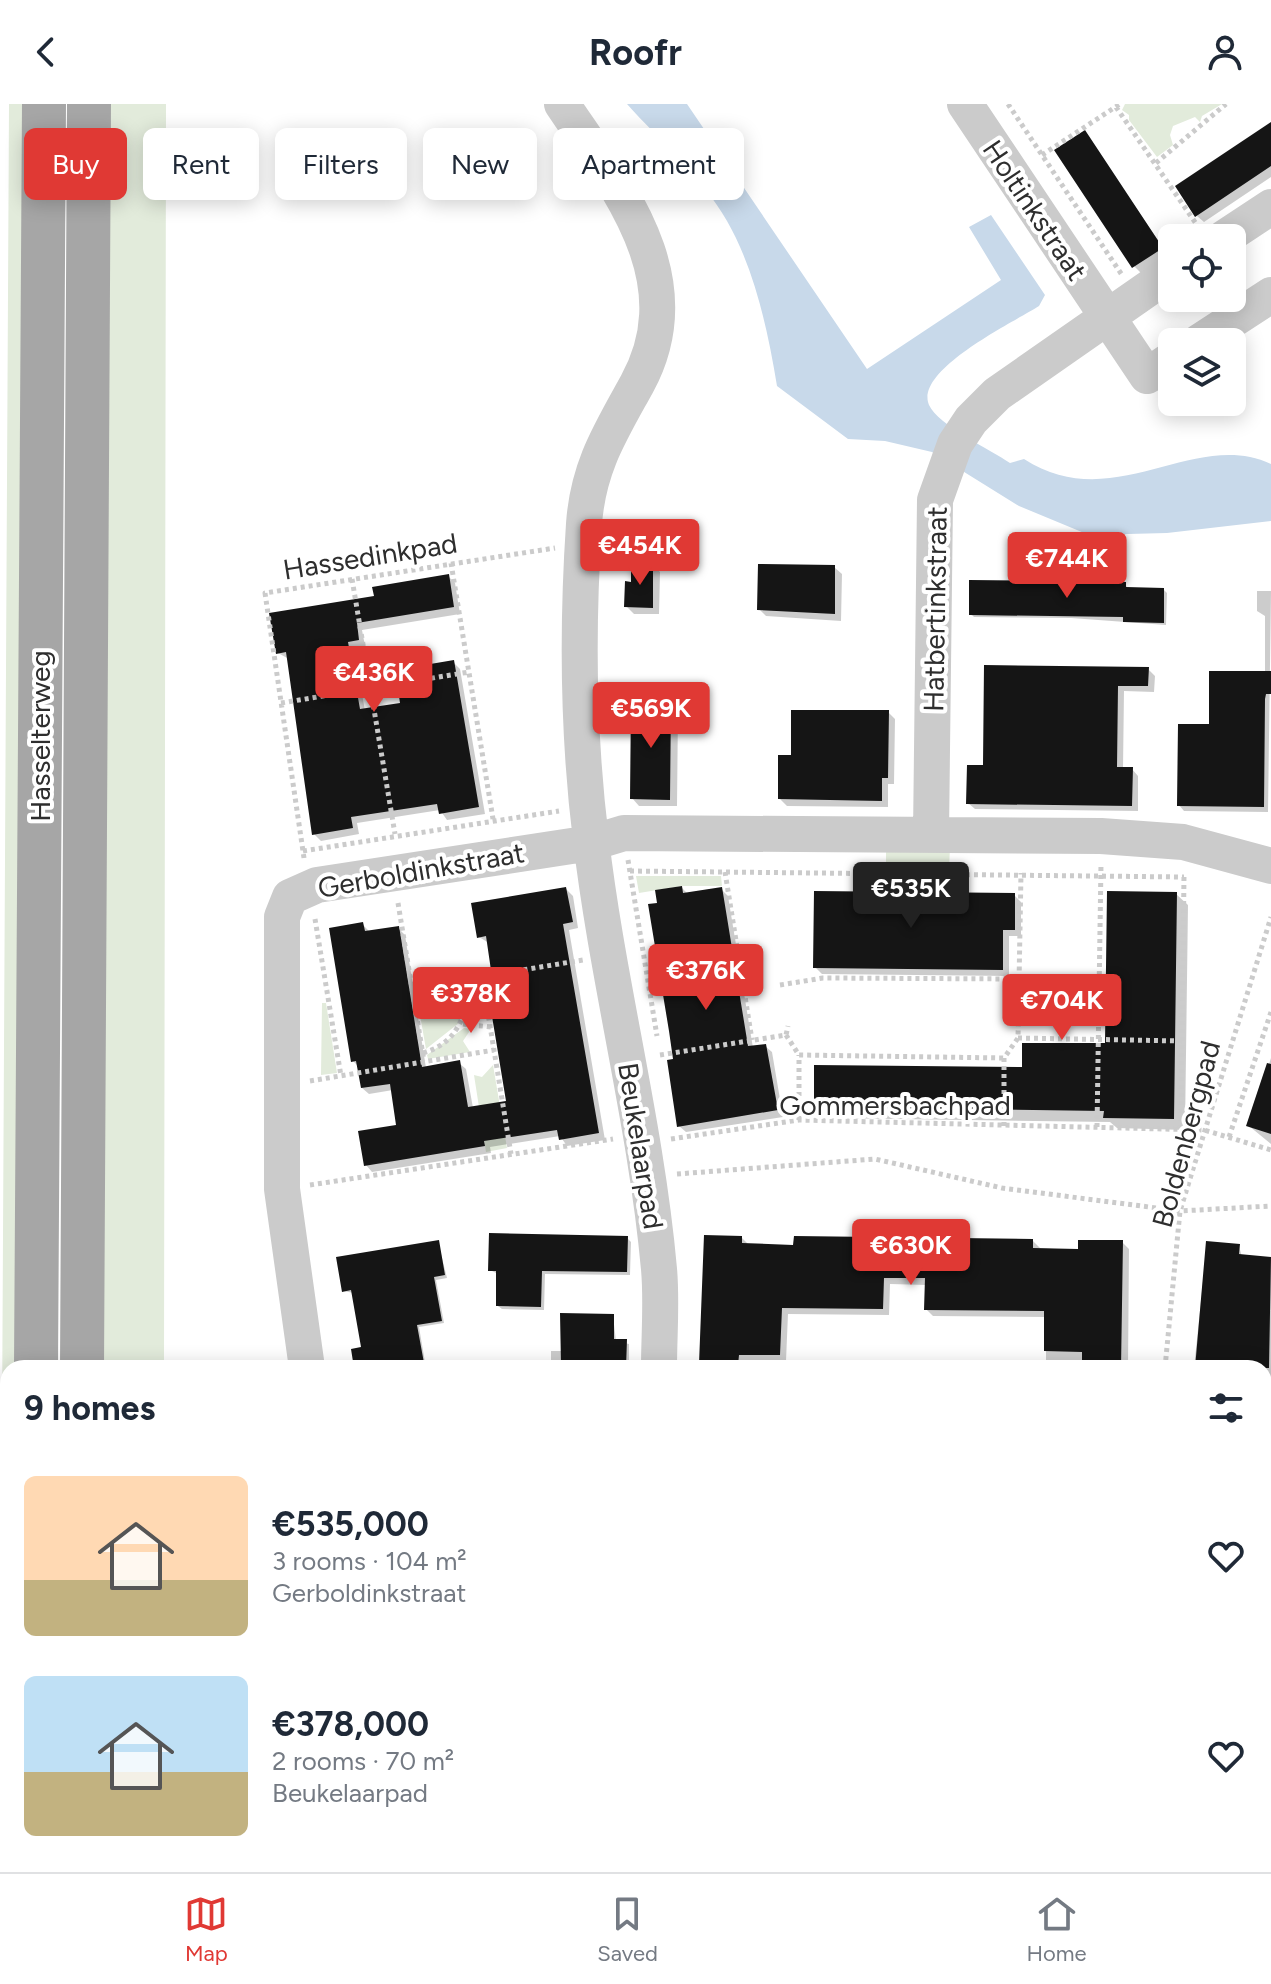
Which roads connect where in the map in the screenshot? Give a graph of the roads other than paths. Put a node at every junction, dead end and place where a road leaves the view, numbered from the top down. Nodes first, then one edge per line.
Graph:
1 (44, 104) edge
2 (89, 104) edge
3 (562, 104) edge
4 (965, 104) edge
5 (1271, 207) edge
6 (1245, 224) edge
7 (1158, 281) edge
8 (1271, 295) edge
9 (1106, 315) junction
10 (1220, 328) edge
11 (1158, 369) edge
12 (931, 834) junction
13 (608, 838) junction
14 (1271, 866) edge
15 (36, 1360) edge
16 (82, 1360) edge
17 (306, 1360) edge
18 (659, 1360) edge

1 - 15 main road, Hasselterweg
2 - 16 main road, Hasselterweg
3 - 13 street, Beukelaarpad
4 - 9 street, Holtinkstraat
5 - 6 street
7 - 9 street, Hatbertinkstraat
8 - 10 street
9 - 11 street
9 - 12 street, Hatbertinkstraat
12 - 13 street, Gerboldinkstraat
12 - 14 street, Gerboldinkstraat
13 - 17 street, Gerboldinkstraat
13 - 18 street, Beukelaarpad

